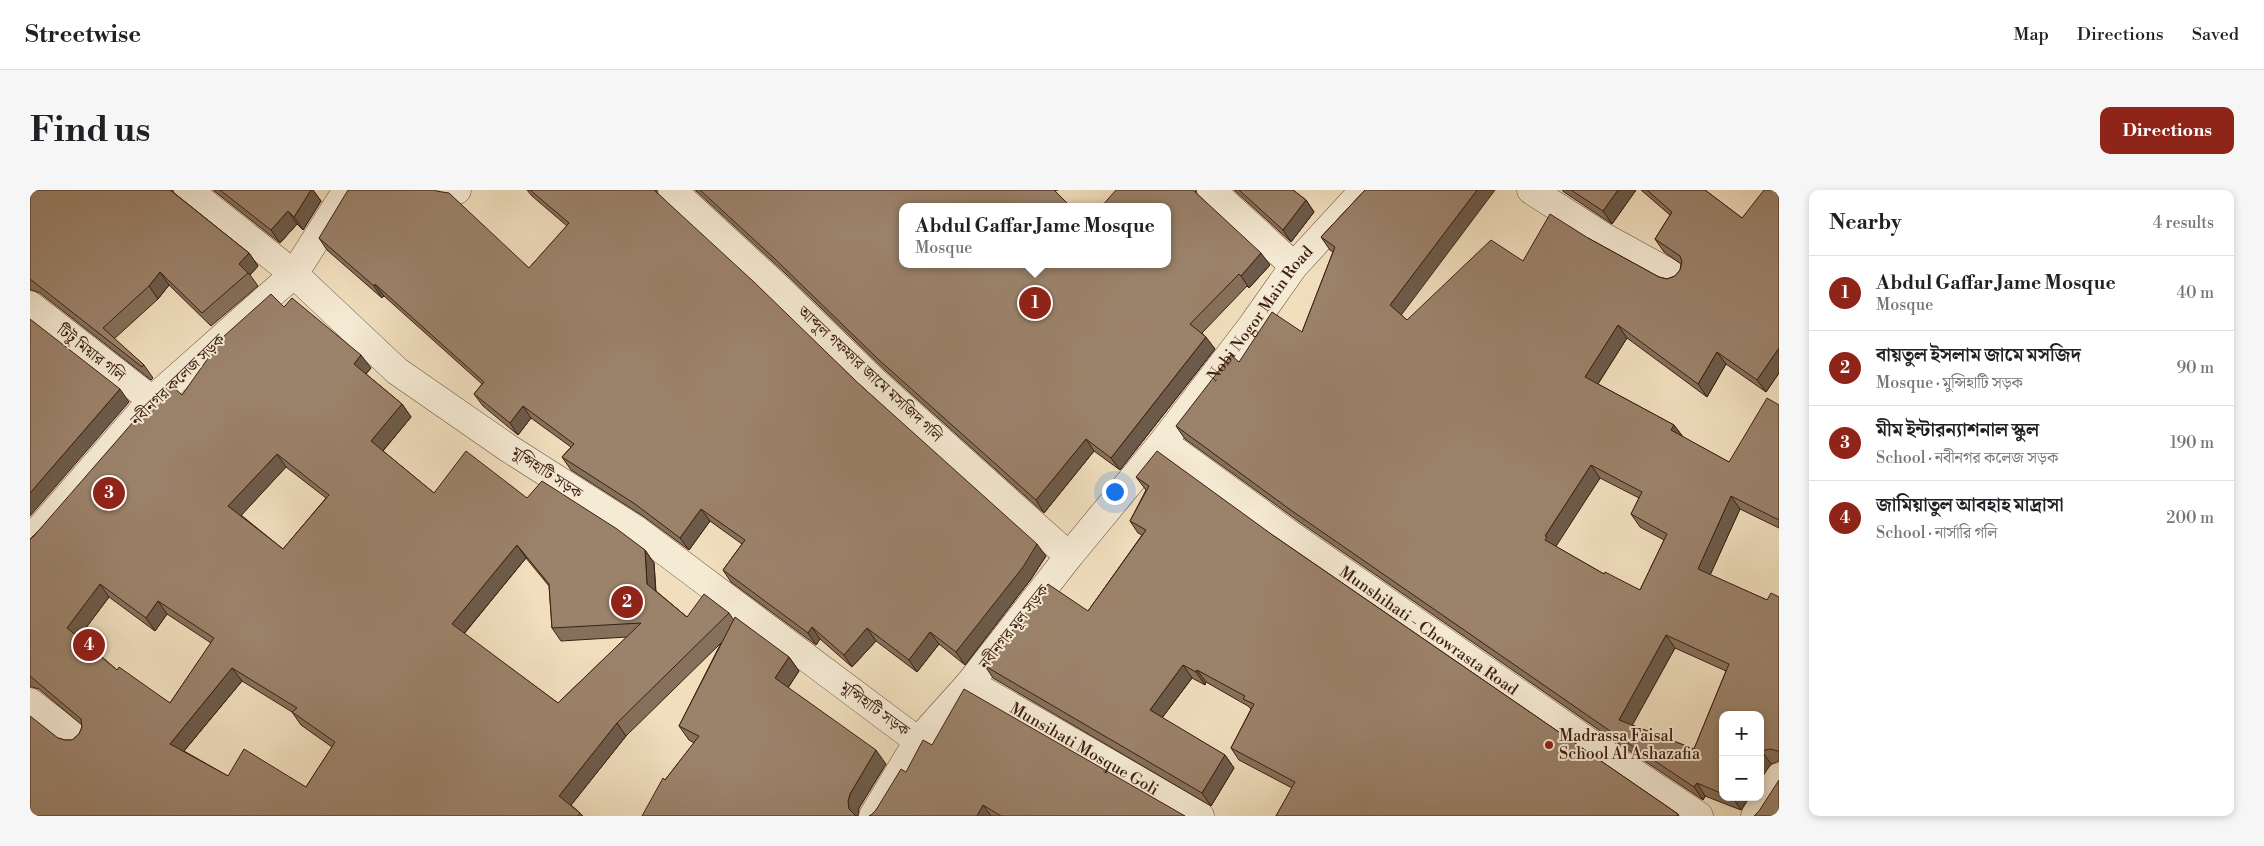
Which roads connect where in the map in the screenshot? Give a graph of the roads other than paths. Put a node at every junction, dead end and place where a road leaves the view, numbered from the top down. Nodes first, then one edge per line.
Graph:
1 (188, 190) edge
2 (347, 190) edge
3 (453, 190) edge
4 (457, 190) edge
5 (672, 190) edge
6 (1211, 190) edge
7 (1364, 190) edge
8 (1531, 190) edge
9 (1294, 266) junction
10 (294, 274) junction
11 (1675, 276) edge
12 (30, 305) edge
13 (152, 400) junction
14 (1163, 442) junction
15 (33, 529) edge
16 (1069, 556) junction
17 (970, 683) junction
18 (30, 702) edge
19 (76, 738) edge
20 (918, 741) junction
21 (1779, 777) edge
22 (873, 816) edge
23 (1200, 816) edge
24 (1699, 816) edge
25 (1755, 816) edge

1 - 10 street, মুন্সিহাটি সড়ক
2 - 10 street, নবীনগর কলেজ সড়ক
3 - 4 street
5 - 16 street, আব্দুল গফফার জামে মসজিদ গলি
6 - 9 street
7 - 9 street, Nobi Nogor Main Road
8 - 11 street
9 - 14 street, Nobi Nogor Main Road
10 - 13 street, নবীনগর কলেজ সড়ক
10 - 20 street, মুন্সিহাটি সড়ক
12 - 13 street, টিটু মিয়ার গলি
13 - 15 street, নবীনগর কলেজ সড়ক
14 - 16 street, নবীনগর মূল সড়ক
14 - 24 street, Munshihati - Chowrasta Road
16 - 17 street, নবীনগর মূল সড়ক
17 - 20 street, নবীনগর মূল সড়ক
17 - 23 street, Munsihati Mosque Goli
18 - 19 street
20 - 22 street, নবীনগর মূল সড়ক
21 - 25 street

